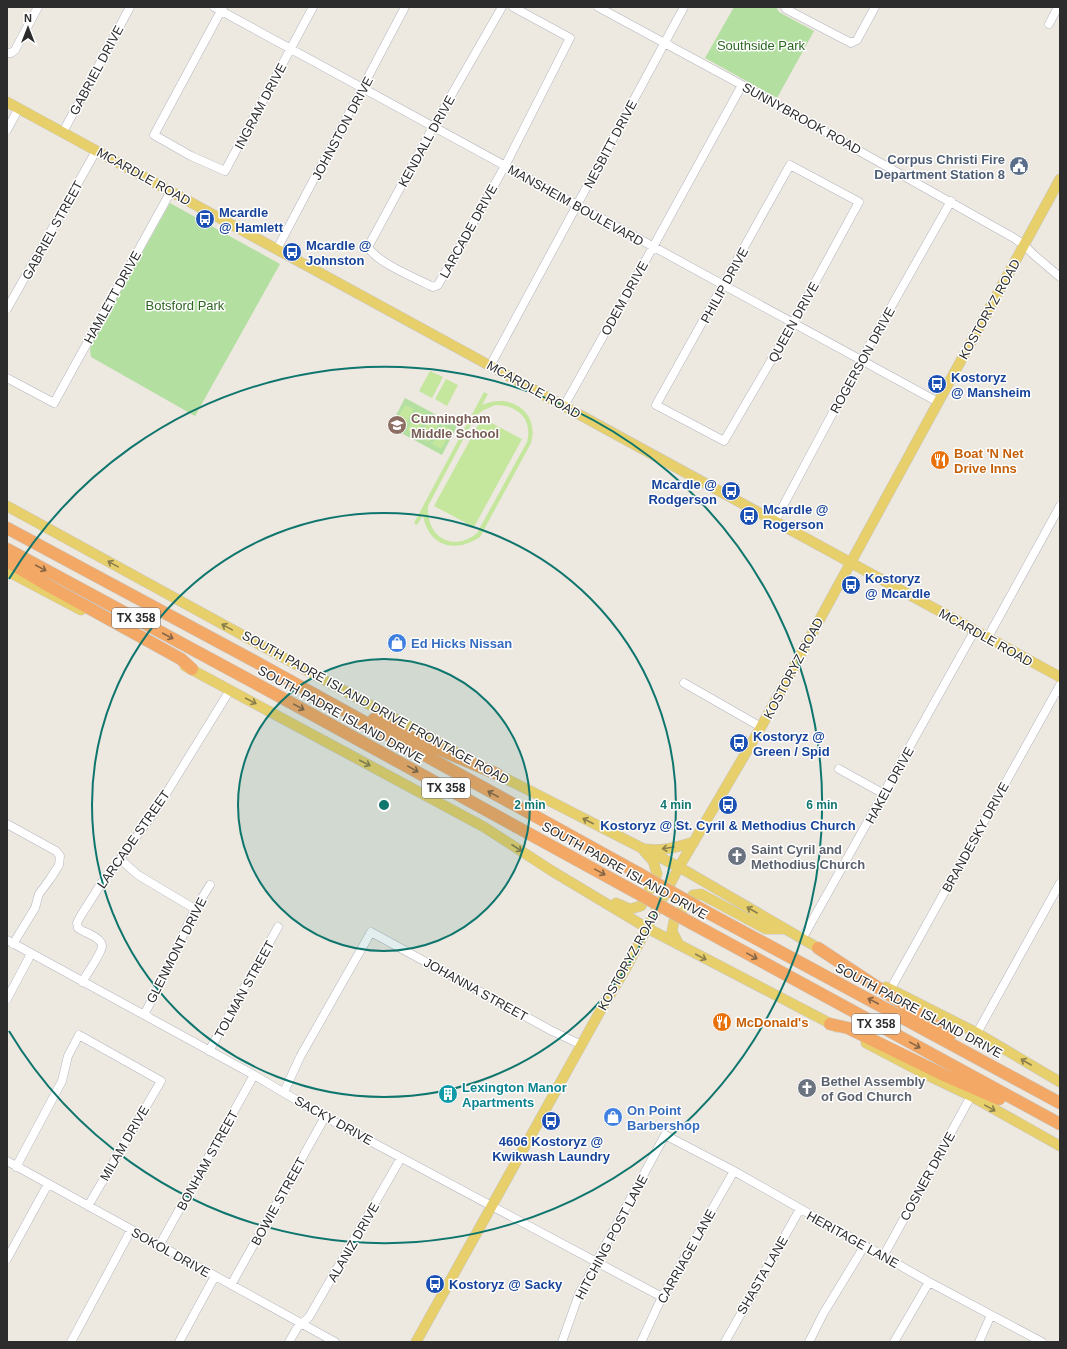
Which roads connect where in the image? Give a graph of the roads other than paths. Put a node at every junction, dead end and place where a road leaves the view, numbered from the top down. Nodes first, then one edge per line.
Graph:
1 (38, 7) edge
2 (130, 7) edge
3 (313, 7) edge
4 (405, 7) edge
5 (502, 7) edge
6 (513, 7) edge
7 (598, 7) edge
8 (684, 7) edge
9 (785, 7) edge
10 (875, 7) edge
11 (1058, 7) edge
12 (219, 8) edge
13 (1049, 24) dead end
14 (664, 43) junction
15 (290, 49) junction
16 (7, 53) edge
17 (742, 84) junction
18 (363, 88) junction
19 (7, 102) edge
20 (19, 108) junction
21 (433, 126) junction
22 (7, 130) edge
23 (63, 132) junction
24 (96, 150) junction
25 (505, 166) junction
26 (1060, 179) edge
27 (824, 184) joint
28 (171, 191) junction
29 (951, 201) junction
30 (576, 205) junction
31 (1024, 245) junction
32 (653, 247) junction
33 (277, 249) junction
34 (393, 267) joint
35 (1060, 277) edge
36 (724, 285) junction
37 (7, 309) edge
38 (792, 323) junction
39 (861, 360) junction
40 (490, 366) junction
41 (7, 378) edge
42 (938, 402) junction
43 (564, 406) junction
44 (690, 424) joint
45 (7, 506) edge
46 (1060, 506) edge
47 (775, 521) junction
48 (7, 528) edge
49 (7, 549) edge
50 (7, 561) edge
51 (850, 562) junction
52 (7, 571) edge
53 (975, 630) junction
54 (988, 637) junction
55 (256, 662) junction
56 (192, 669) junction
57 (1060, 677) edge
58 (684, 683) dead end
59 (1060, 685) edge
60 (230, 690) junction
61 (761, 727) junction
62 (838, 768) dead end
63 (497, 774) junction
64 (884, 794) junction
65 (7, 824) edge
66 (694, 842) junction
67 (643, 849) junction
68 (120, 859) junction
69 (679, 867) junction
70 (552, 871) junction
71 (1060, 884) edge
72 (210, 885) dead end
73 (196, 909) junction
74 (278, 927) dead end
75 (647, 928) junction
76 (785, 929) junction
77 (802, 939) junction
78 (10, 942) edge
79 (679, 945) junction
80 (818, 948) junction
81 (32, 954) junction
82 (82, 982) junction
83 (890, 990) junction
84 (7, 999) edge
85 (144, 1015) junction
86 (830, 1024) junction
87 (977, 1033) junction
88 (582, 1045) junction
89 (209, 1051) junction
90 (254, 1076) junction
91 (1018, 1079) junction
92 (1060, 1082) edge
93 (284, 1092) junction
94 (971, 1096) junction
95 (1060, 1103) edge
96 (325, 1117) junction
97 (1060, 1124) edge
98 (665, 1135) joint
99 (1060, 1146) edge
100 (402, 1158) junction
101 (7, 1162) edge
102 (16, 1167) junction
103 (734, 1171) junction
104 (48, 1184) junction
105 (492, 1205) junction
106 (88, 1206) junction
107 (800, 1209) junction
108 (131, 1230) junction
109 (865, 1245) junction
110 (159, 1246) junction
111 (884, 1255) junction
112 (7, 1259) edge
113 (595, 1261) junction
114 (215, 1276) junction
115 (929, 1282) junction
116 (231, 1285) junction
117 (662, 1297) junction
118 (992, 1315) junction
119 (302, 1323) junction
120 (71, 1342) edge
121 (179, 1342) edge
122 (289, 1342) edge
123 (335, 1342) edge
124 (416, 1342) edge
125 (562, 1342) edge
126 (641, 1342) edge
127 (725, 1342) edge
128 (809, 1342) edge
129 (894, 1342) edge
130 (979, 1342) edge
131 (1042, 1342) edge

1 - 16 street
2 - 23 street, GABRIEL DRIVE
3 - 15 street, INGRAM DRIVE
4 - 18 street, JOHNSTON DRIVE
5 - 21 street, KENDALL DRIVE
6 - 25 street, LARCADE DRIVE
7 - 14 street, SUNNYBROOK ROAD
8 - 14 street, NESBITT DRIVE
9 - 10 street
11 - 13 street
12 - 15 street, MANSHEIM BOULEVARD
12 - 15 street, INGRAM DRIVE
14 - 17 street, SUNNYBROOK ROAD
14 - 30 street, NESBITT DRIVE
15 - 18 street, MANSHEIM BOULEVARD
17 - 29 street, SUNNYBROOK ROAD
17 - 32 street, ODEM DRIVE
18 - 21 street, MANSHEIM BOULEVARD
18 - 33 street, JOHNSTON DRIVE
19 - 20 main road, MCARDLE ROAD
20 - 22 street
20 - 23 main road, MCARDLE ROAD
21 - 25 street, MANSHEIM BOULEVARD
21 - 34 street, KENDALL DRIVE
23 - 24 main road, MCARDLE ROAD
24 - 28 main road, MCARDLE ROAD
24 - 37 street, GABRIEL STREET
25 - 30 street, MANSHEIM BOULEVARD
25 - 34 street, LARCADE DRIVE
26 - 31 main road, KOSTORYZ ROAD
27 - 36 street, PHILIP DRIVE
27 - 38 street, QUEEN DRIVE
28 - 33 main road, MCARDLE ROAD
28 - 41 street, HAMLETT DRIVE
29 - 31 street, SUNNYBROOK ROAD
29 - 39 street, ROGERSON DRIVE
30 - 32 street, MANSHEIM BOULEVARD
30 - 40 street, NESBITT DRIVE
31 - 35 street, SUNNYBROOK ROAD
31 - 42 main road, KOSTORYZ ROAD
32 - 36 street, MANSHEIM BOULEVARD
32 - 43 street, ODEM DRIVE
33 - 40 main road, MCARDLE ROAD
36 - 38 street, MANSHEIM BOULEVARD
36 - 44 street, PHILIP DRIVE
38 - 39 street, MANSHEIM BOULEVARD
38 - 44 street, QUEEN DRIVE
39 - 42 street, MANSHEIM BOULEVARD
39 - 47 street, ROGERSON DRIVE
40 - 43 main road, MCARDLE ROAD
42 - 51 main road, KOSTORYZ ROAD
43 - 47 main road, MCARDLE ROAD
63 -> 45 main road, SOUTH PADRE ISLAND DRIVE FRONTAGE ROAD
46 - 54 street
47 - 51 main road, MCARDLE ROAD
48 - 55 highway, SOUTH PADRE ISLAND DRIVE / TX 358
49 -> 97 highway, SOUTH PADRE ISLAND DRIVE / TX 358, bridge
50 - 56 highway
51 - 53 main road, MCARDLE ROAD
51 - 61 main road, KOSTORYZ ROAD
52 - 56 main road
53 - 54 main road, MCARDLE ROAD
53 - 64 street, HAKEL DRIVE
54 - 57 main road, MCARDLE ROAD
55 - 63 highway
91 -> 55 highway, SOUTH PADRE ISLAND DRIVE / TX 358, bridge
56 - 60 main road
58 - 61 street
59 - 83 street, BRANDESKY DRIVE
60 - 68 street, LARCADE STREET
60 -> 70 main road
61 - 66 main road, KOSTORYZ ROAD
62 - 64 street
67 -> 63 main road, SOUTH PADRE ISLAND DRIVE FRONTAGE ROAD
64 - 77 street, HAKEL DRIVE
65 - 78 street
66 -> 67 main road
66 - 69 main road, KOSTORYZ ROAD
67 - 69 main road, SOUTH PADRE ISLAND DRIVE FRONTAGE ROAD
67 - 70 main road
68 - 73 street
68 - 82 street, LARCADE STREET
69 - 75 main road, KOSTORYZ ROAD
76 -> 69 main road, SOUTH PADRE ISLAND DRIVE FRONTAGE ROAD
70 - 75 main road
71 - 87 street
72 - 73 street, GLENMONT DRIVE
73 - 85 street, GLENMONT DRIVE
74 - 89 street, TOLMAN STREET
75 - 79 main road
75 - 88 main road, KOSTORYZ ROAD
76 - 77 main road, SOUTH PADRE ISLAND DRIVE FRONTAGE ROAD
76 - 79 main road
77 - 80 main road, SOUTH PADRE ISLAND DRIVE FRONTAGE ROAD
78 - 81 street, SACKY DRIVE
79 -> 86 main road
80 - 83 main road, SOUTH PADRE ISLAND DRIVE FRONTAGE ROAD
80 - 91 highway
81 - 82 street, SACKY DRIVE
81 - 84 street
82 - 85 street, SACKY DRIVE
83 - 87 main road, SOUTH PADRE ISLAND DRIVE FRONTAGE ROAD
85 - 89 street, SACKY DRIVE
86 - 94 main road
86 - 97 highway
92 -> 87 main road, SOUTH PADRE ISLAND DRIVE FRONTAGE ROAD
88 - 93 street, JOHANNA STREET
88 - 105 main road, KOSTORYZ ROAD
89 - 90 street, SACKY DRIVE
90 - 93 street, SACKY DRIVE
90 - 110 street, BONHAM STREET
91 - 95 highway, SOUTH PADRE ISLAND DRIVE / TX 358
93 - 96 street, SACKY DRIVE
94 -> 99 main road
94 - 111 street, COSNER DRIVE
96 - 100 street, SACKY DRIVE
96 - 116 street, BOWIE STREET
98 - 103 street, HERITAGE LANE
98 - 113 street, HITCHING POST LANE
100 - 105 street, SACKY DRIVE
100 - 119 street, ALANIZ DRIVE
101 - 102 street, SOKOL DRIVE
102 - 104 street, SOKOL DRIVE
102 - 106 street, MILAM DRIVE
103 - 107 street, HERITAGE LANE
103 - 117 street, CARRIAGE LANE
104 - 106 street, SOKOL DRIVE
104 - 112 street
105 - 113 street, SACKY DRIVE
105 - 124 main road, KOSTORYZ ROAD
106 - 108 street, SOKOL DRIVE
107 - 109 street, HERITAGE LANE
107 - 127 street, SHASTA LANE
108 - 110 street, SOKOL DRIVE
108 - 120 street
109 - 111 street, HERITAGE LANE
109 - 128 street
110 - 114 street, SOKOL DRIVE
111 - 115 street, HERITAGE LANE
113 - 117 street, SACKY DRIVE
113 - 125 street, HITCHING POST LANE
114 - 116 street, SOKOL DRIVE
114 - 121 street
115 - 118 street, HERITAGE LANE
115 - 129 street
116 - 119 street, SOKOL DRIVE
117 - 126 street, CARRIAGE LANE
118 - 130 street
118 - 131 street, HERITAGE LANE
119 - 122 street, ALANIZ DRIVE
119 - 123 street, SOKOL DRIVE

